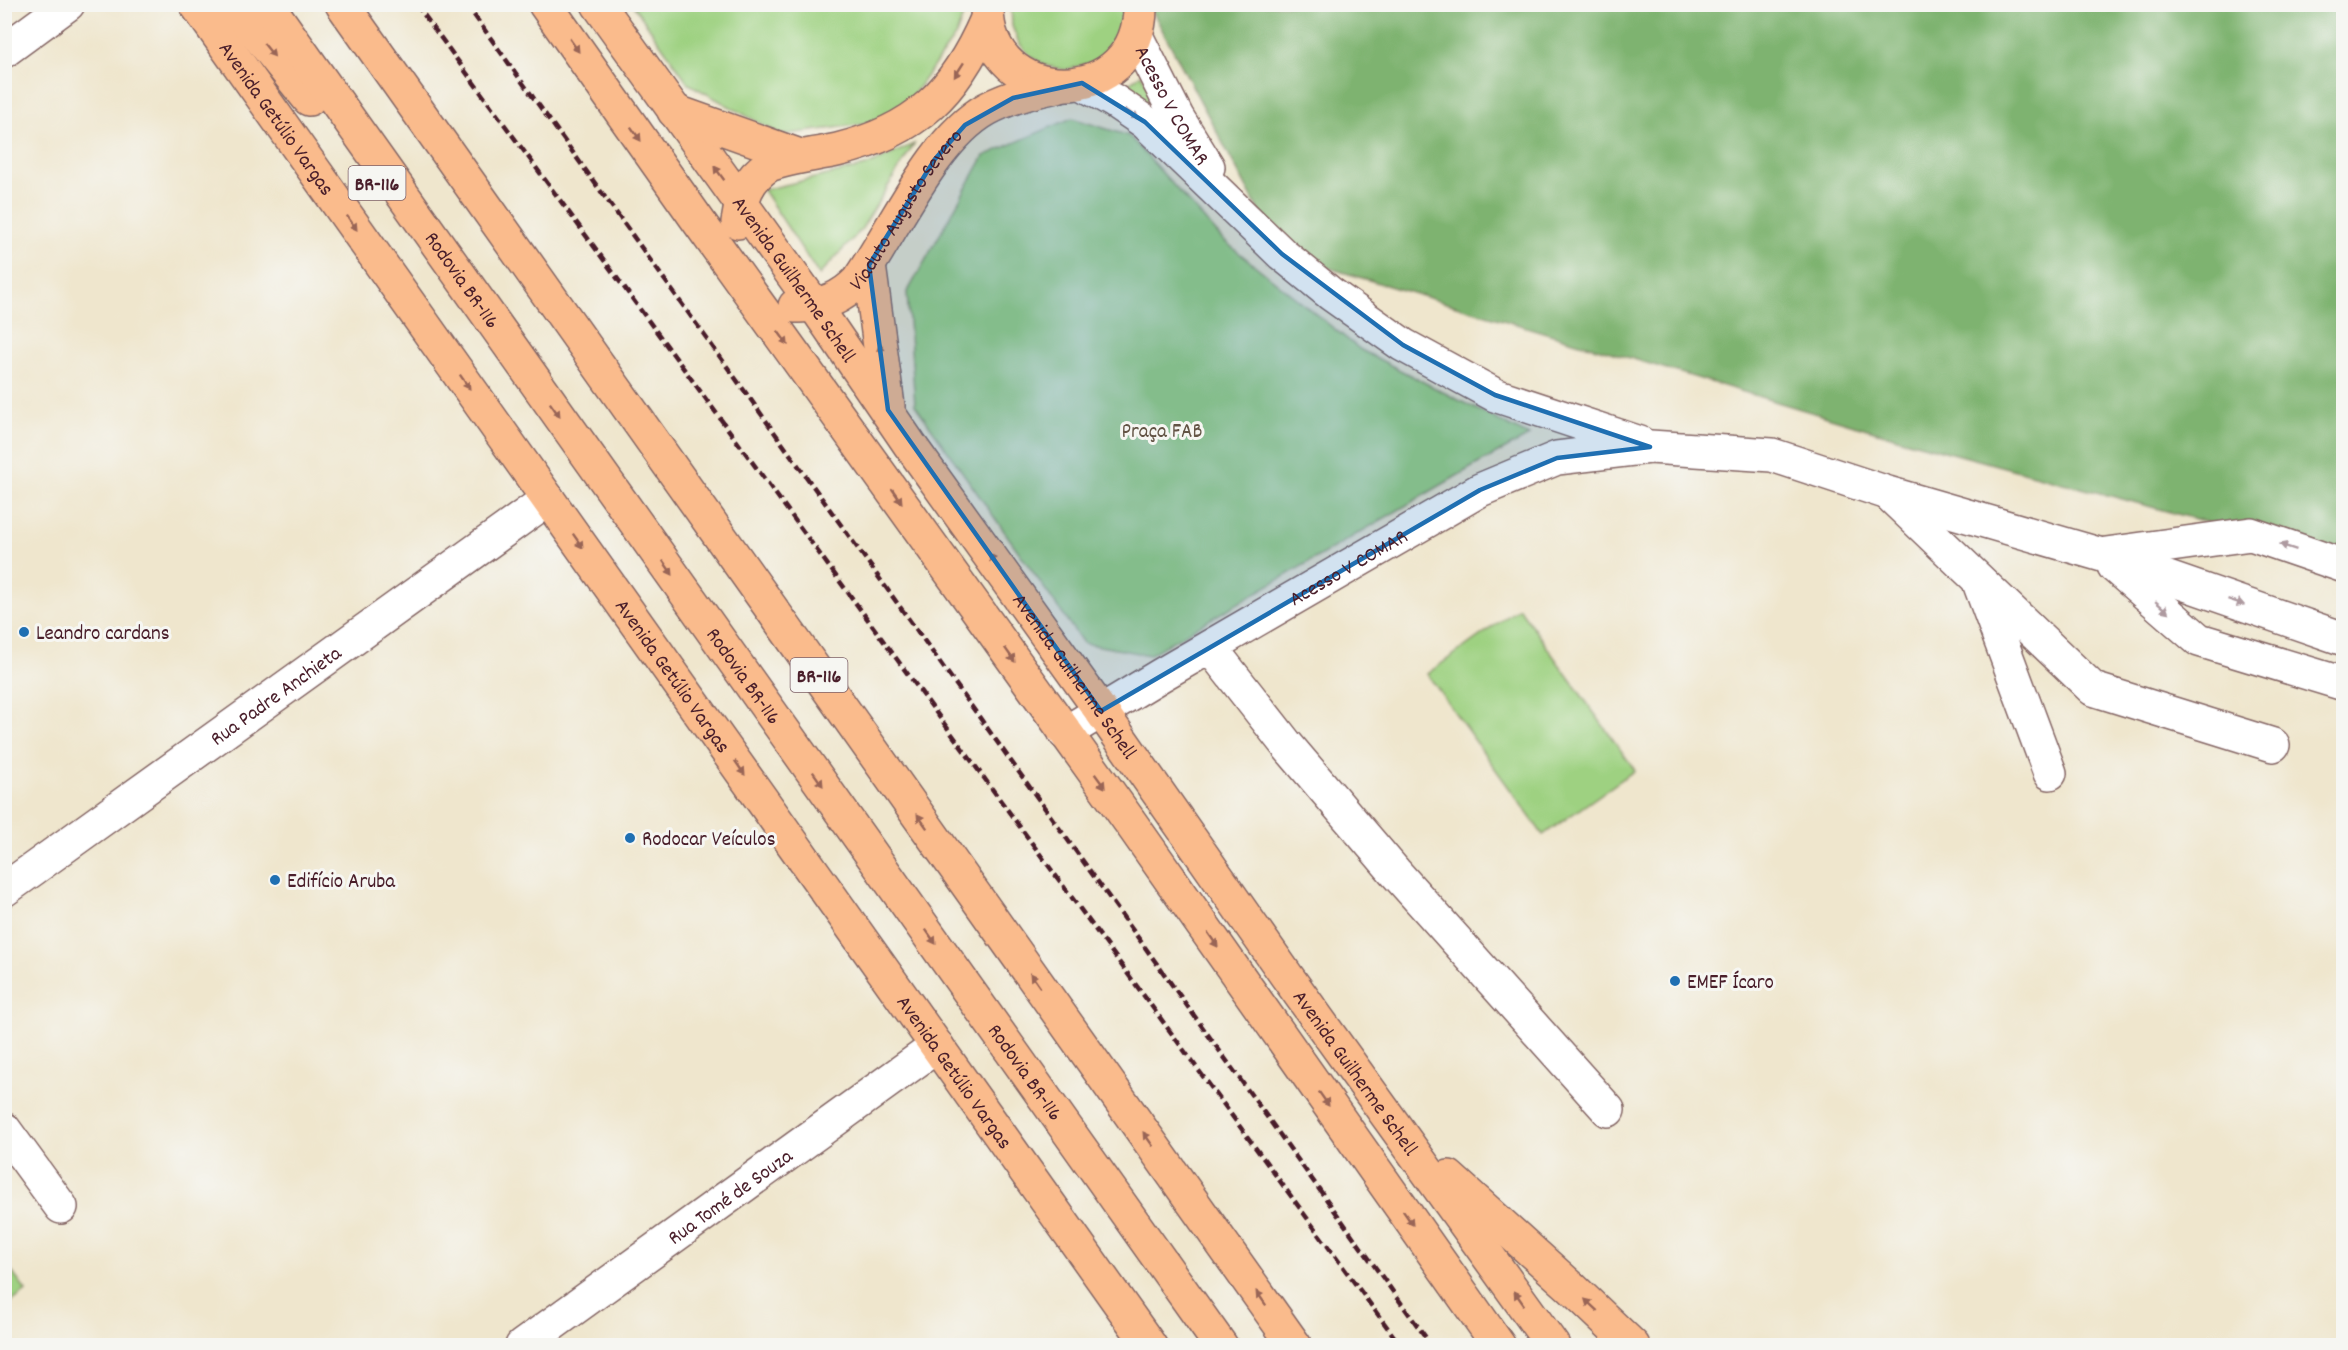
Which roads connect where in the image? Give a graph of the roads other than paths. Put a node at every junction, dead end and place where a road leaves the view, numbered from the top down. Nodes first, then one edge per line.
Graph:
1 (68, 4) edge
2 (196, 4) edge
3 (233, 4) edge
4 (267, 4) edge
5 (342, 4) edge
6 (545, 4) edge
7 (598, 4) edge
8 (987, 12) edge
9 (1138, 20) edge
10 (4, 51) edge
11 (1069, 84) junction
12 (674, 111) junction
13 (800, 156) junction
14 (741, 204) junction
15 (1232, 204) junction
16 (869, 266) junction
17 (742, 282) junction
18 (815, 306) junction
19 (521, 362) junction
20 (888, 410) junction
21 (1650, 447) junction
22 (1888, 493) junction
23 (548, 499) junction
24 (2102, 555) junction
25 (2343, 566) edge
26 (1977, 578) junction
27 (2343, 639) edge
28 (1210, 647) junction
29 (2343, 684) edge
30 (1101, 711) junction
31 (1065, 733) junction
32 (2273, 745) dead end
33 (2050, 773) dead end
34 (4, 890) edge
35 (937, 1046) junction
36 (1608, 1110) dead end
37 (4, 1129) edge
38 (1405, 1138) junction
39 (61, 1207) dead end
40 (522, 1346) edge
41 (1150, 1346) edge
42 (1221, 1346) edge
43 (1295, 1346) edge
44 (1499, 1346) edge
45 (1553, 1346) edge
46 (1633, 1346) edge

1 - 10 street
2 -> 23 main road, Avenida Getúlio Vargas
3 -> 19 main road, BR-116
4 - 19 main road, Rodovia BR-116 / BR-116
43 -> 5 main road, BR-116
6 -> 17 main road, Avenida Guilherme Schell
7 - 12 main road, Avenida Guilherme Schell
8 - 11 main road
8 -> 13 main road, Viaduto Augusto Severo
9 - 11 main road, Viaduto Augusto Severo
9 - 15 street, Acesso V COMAR
11 -> 15 street, Acesso V COMAR
11 - 16 main road, Viaduto Augusto Severo
12 - 13 main road
14 -> 12 main road, Avenida Guilherme Schell
13 - 14 main road, Viaduto Augusto Severo
14 - 17 main road, Viaduto Augusto Severo
14 - 18 main road, Avenida Guilherme Schell
15 - 21 street, Acesso V COMAR
16 - 18 main road, Viaduto Augusto Severo
20 -> 16 main road
17 - 18 main road, Viaduto Augusto Severo
17 -> 31 main road, Avenida Guilherme Schell
18 - 20 main road, Avenida Guilherme Schell
19 -> 42 main road, Rodovia BR-116 / BR-116
30 -> 20 main road, Avenida Guilherme Schell
21 - 22 street, Acesso V COMAR
21 - 28 street, Acesso V COMAR
22 - 24 street, Acesso V COMAR
22 - 26 street
23 - 34 street, Rua Padre Anchieta
23 -> 35 main road, Avenida Getúlio Vargas
25 -> 24 street
24 -> 27 street, Acesso V COMAR
24 -> 29 street
26 - 32 street
26 - 33 street
28 - 30 street, Acesso V COMAR
28 - 36 street
30 - 31 street, Acesso V COMAR
30 - 38 main road, Avenida Guilherme Schell
31 -> 44 main road, Avenida Guilherme Schell
35 - 40 street, Rua Tomé de Souza
35 - 41 main road, Avenida Getúlio Vargas
37 - 39 street
45 -> 38 main road, Avenida Guilherme Schell
46 -> 38 main road

